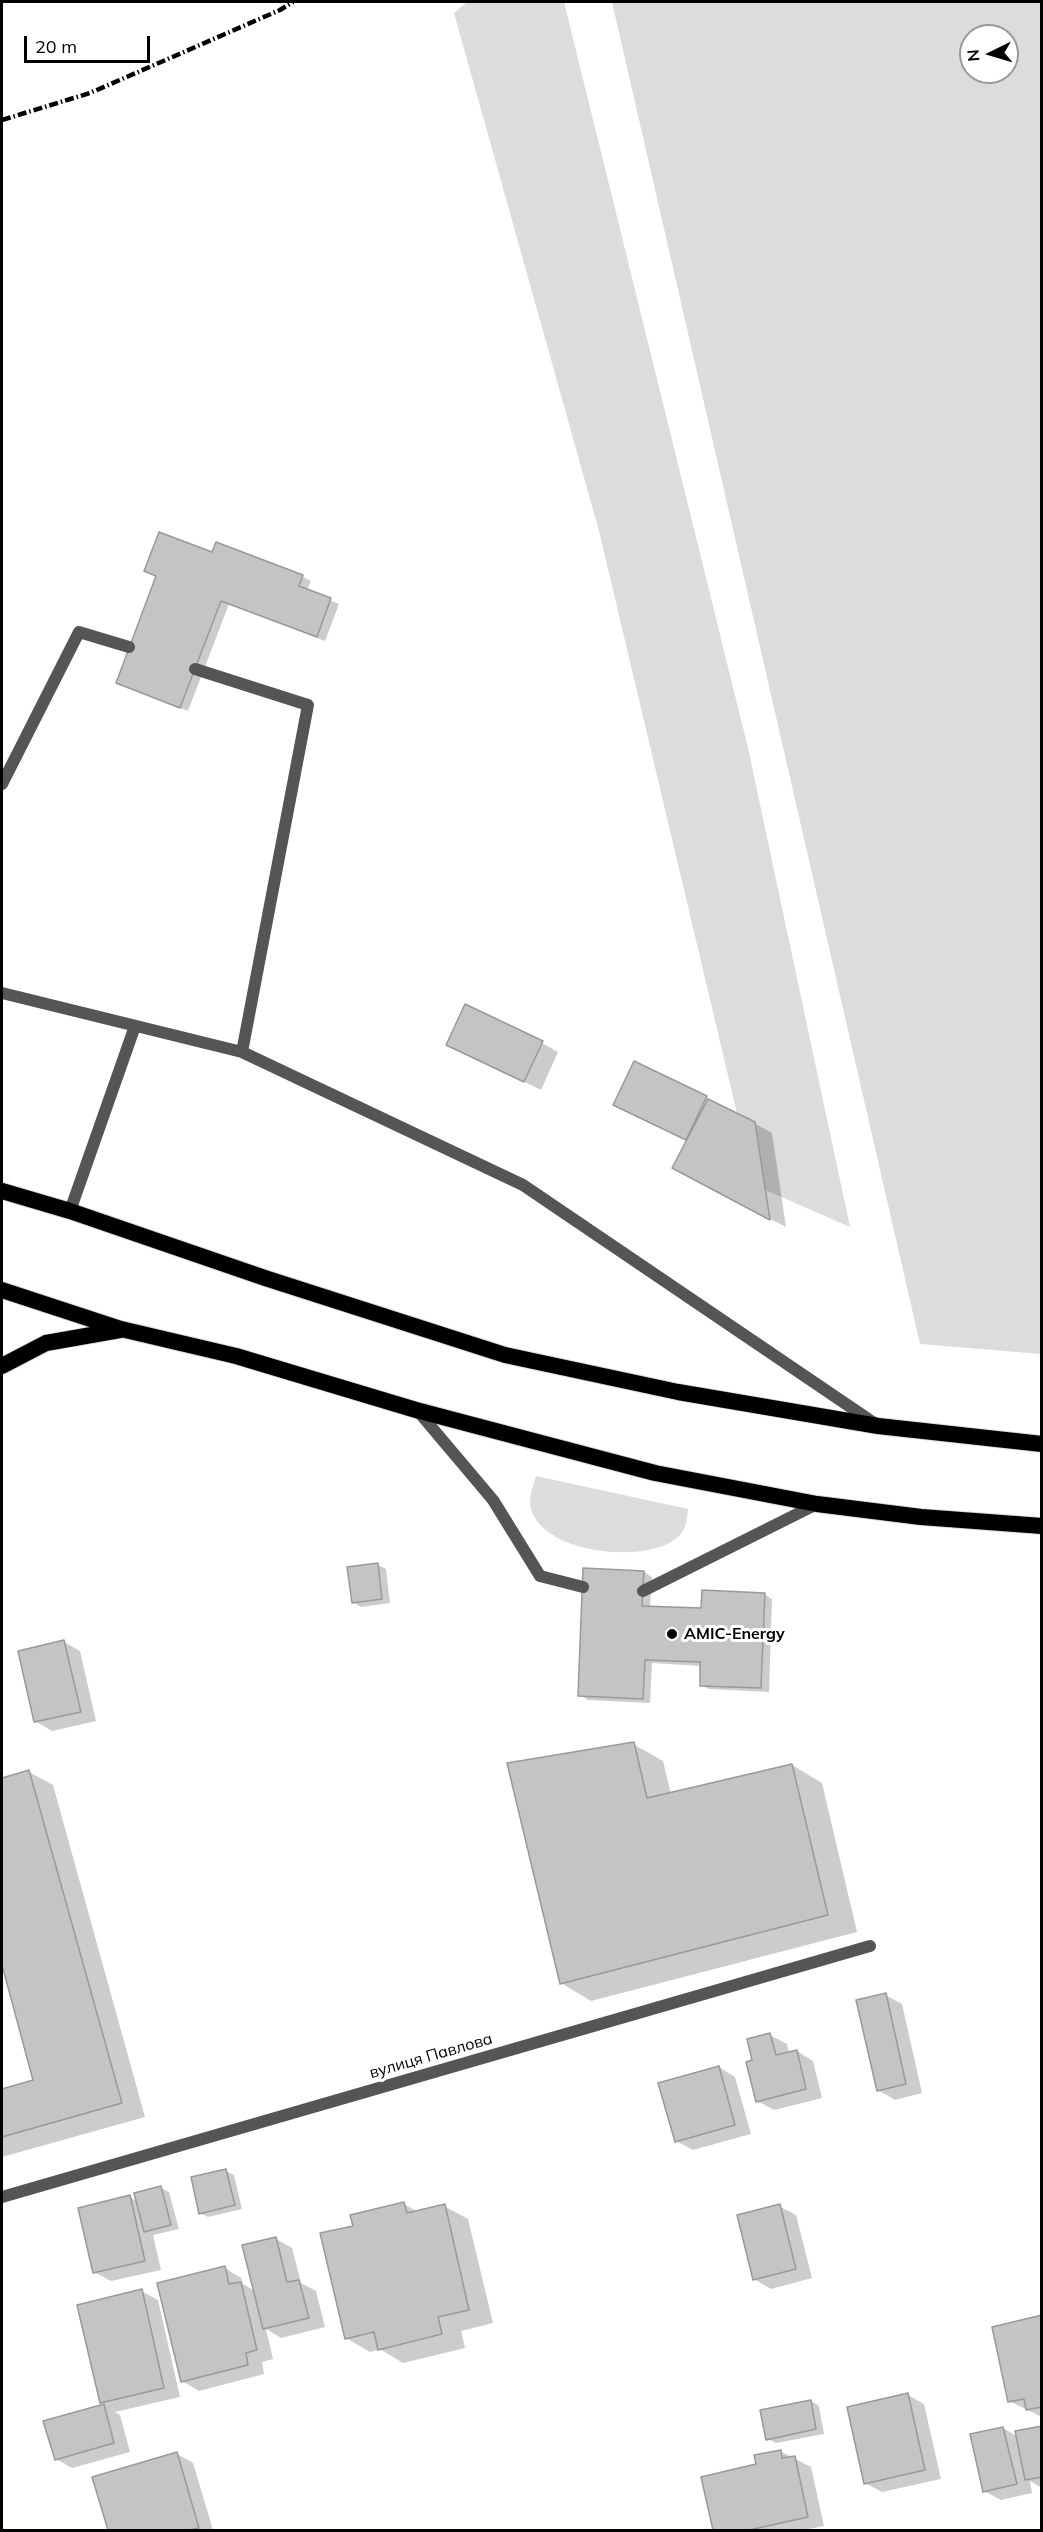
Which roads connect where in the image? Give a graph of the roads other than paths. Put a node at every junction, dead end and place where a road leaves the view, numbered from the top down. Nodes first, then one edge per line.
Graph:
1 (129, 647) dead end
2 (195, 669) dead end
3 (2, 784) edge
4 (2, 993) edge
5 (135, 1026) junction
6 (242, 1052) junction
7 (2, 1191) edge
8 (70, 1212) junction
9 (2, 1290) edge
10 (121, 1329) junction
11 (2, 1366) edge
12 (416, 1410) junction
13 (878, 1426) junction
14 (1041, 1444) edge
15 (817, 1504) junction
16 (1041, 1526) edge
17 (583, 1587) dead end
18 (643, 1591) dead end
19 (870, 1946) dead end
20 (2, 2197) edge

1 - 3 street
2 - 6 street
4 - 5 street
5 - 6 street
5 - 8 street
6 - 13 street
7 - 8 highway
8 - 13 highway
9 - 10 highway
10 - 11 highway
10 - 12 highway
12 - 15 highway
12 - 17 street
13 - 14 highway
15 - 16 highway
15 - 18 street
19 - 20 street, вулиця Павлова

